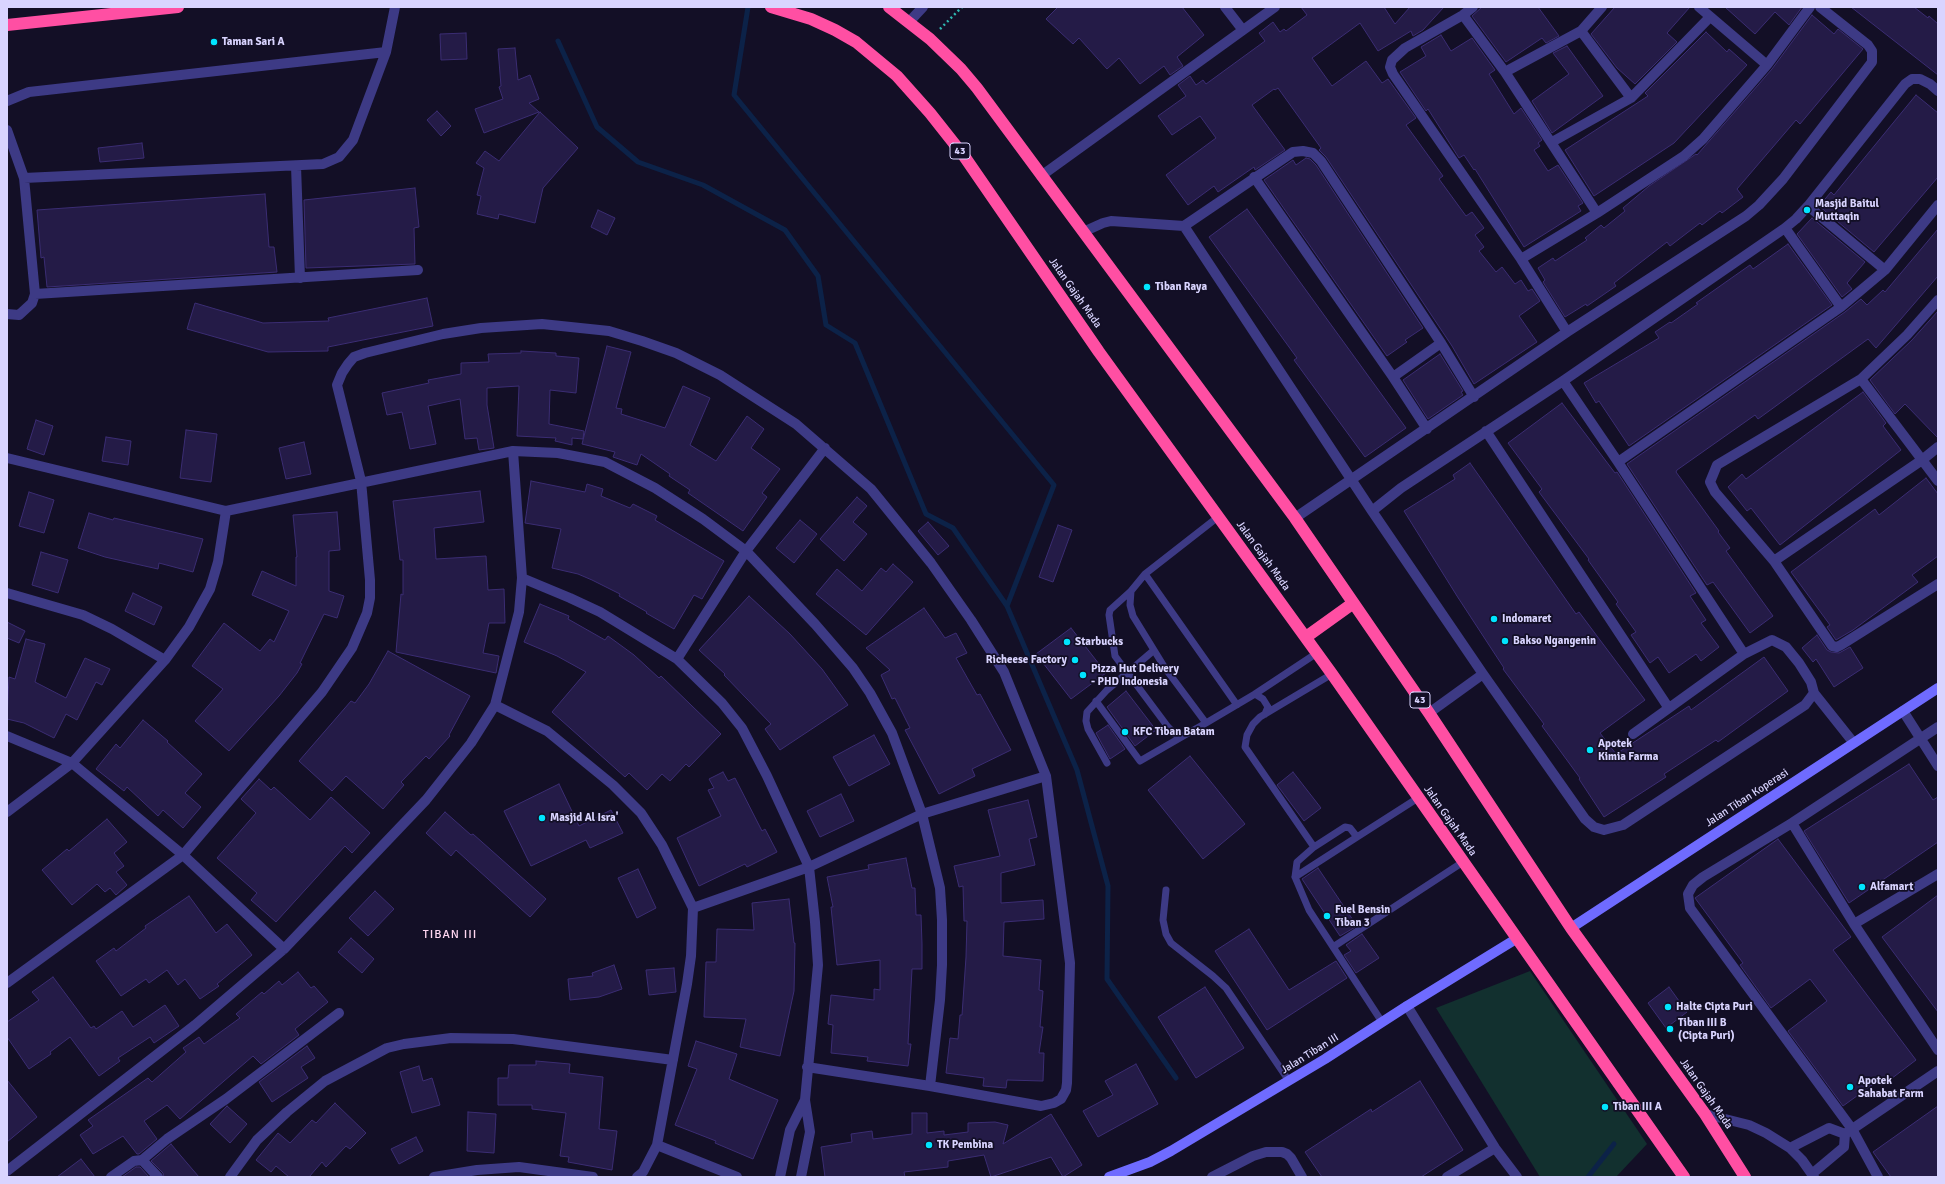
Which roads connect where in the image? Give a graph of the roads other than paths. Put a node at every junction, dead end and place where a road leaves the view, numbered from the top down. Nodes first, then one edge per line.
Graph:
1 (178, 7) edge
2 (395, 7) edge
3 (771, 7) edge
4 (889, 7) edge
5 (923, 7) edge
6 (1225, 7) edge
7 (1473, 7) edge
8 (1602, 7) edge
9 (1699, 7) edge
10 (1810, 7) edge
11 (1820, 7) edge
12 (1271, 8) edge
13 (1463, 15) junction
14 (1710, 17) junction
15 (910, 22) junction
16 (7, 25) edge
17 (1242, 29) junction
18 (1581, 31) junction
19 (386, 52) junction
20 (1767, 65) junction
21 (1505, 72) junction
22 (1938, 91) edge
23 (1631, 98) junction
24 (7, 101) edge
25 (7, 130) edge
26 (1552, 142) junction
27 (296, 166) junction
28 (1041, 176) junction
29 (1254, 177) junction
30 (24, 178) junction
31 (1938, 205) edge
32 (1808, 206) junction
33 (1597, 213) junction
34 (1184, 226) junction
35 (1786, 228) junction
36 (1083, 232) junction
37 (1521, 259) junction
38 (418, 270) dead end
39 (1885, 270) junction
40 (300, 278) junction
41 (35, 294) junction
42 (1938, 300) edge
43 (1841, 307) junction
44 (7, 314) edge
45 (1567, 332) junction
46 (1441, 343) junction
47 (1393, 377) junction
48 (1861, 378) junction
49 (1562, 381) junction
50 (1474, 397) junction
51 (1427, 429) junction
52 (1486, 431) junction
53 (1938, 447) edge
54 (825, 448) junction
55 (513, 451) junction
56 (7, 458) edge
57 (1922, 460) junction
58 (1618, 462) junction
59 (1351, 480) junction
60 (361, 481) junction
61 (1938, 481) edge
62 (226, 510) junction
63 (1372, 511) junction
64 (1218, 517) junction
65 (1295, 518) junction
66 (746, 551) junction
67 (1774, 561) junction
68 (1145, 574) junction
69 (522, 578) junction
70 (1938, 584) edge
71 (1131, 591) junction
72 (7, 593) edge
73 (1352, 604) junction
74 (1306, 638) junction
75 (1153, 651) junction
76 (1317, 653) junction
77 (1744, 654) junction
78 (677, 659) junction
79 (165, 660) junction
80 (1127, 673) junction
81 (1332, 674) junction
82 (1483, 674) junction
83 (1938, 688) edge
84 (1814, 693) junction
85 (1255, 694) junction
86 (1096, 701) junction
87 (495, 705) junction
88 (1237, 705) junction
89 (1668, 708) junction
90 (1903, 711) junction
91 (1429, 713) junction
92 (1265, 714) junction
93 (1206, 723) junction
94 (1938, 727) edge
95 (1633, 734) dead end
96 (1185, 735) junction
97 (7, 736) edge
98 (1920, 738) junction
99 (1853, 742) junction
100 (1107, 762) dead end
101 (72, 763) junction
102 (1938, 766) edge
103 (1046, 776) junction
104 (1418, 798) junction
105 (7, 812) edge
106 (922, 814) junction
107 (1792, 823) junction
108 (1357, 837) junction
109 (1314, 847) junction
110 (183, 855) junction
111 (1463, 862) junction
112 (808, 868) junction
113 (1938, 874) edge
114 (1295, 878) junction
115 (1166, 890) dead end
116 (693, 908) junction
117 (1854, 924) junction
118 (1570, 928) junction
119 (1516, 939) junction
120 (1333, 947) junction
121 (284, 949) junction
122 (7, 983) edge
123 (1407, 1006) junction
124 (339, 1013) dead end
125 (1382, 1022) junction
126 (1938, 1050) edge
127 (673, 1060) junction
128 (807, 1067) junction
129 (1938, 1071) edge
130 (1289, 1081) junction
131 (930, 1086) junction
132 (805, 1100) junction
133 (1705, 1114) junction
134 (1849, 1132) junction
135 (657, 1145) junction
136 (1495, 1148) junction
137 (1790, 1148) junction
138 (142, 1160) junction
139 (7, 1171) edge
140 (1127, 1174) edge
141 (1814, 1175) edge
142 (111, 1177) edge
143 (158, 1177) edge
144 (230, 1177) edge
145 (434, 1177) edge
146 (592, 1177) edge
147 (637, 1177) edge
148 (737, 1177) edge
149 (780, 1177) edge
150 (801, 1177) edge
151 (1109, 1177) edge
152 (1212, 1177) edge
153 (1302, 1177) edge
154 (1447, 1177) edge
155 (1517, 1177) edge
156 (1684, 1177) edge
157 (1745, 1177) edge
158 (1878, 1177) edge

1 - 16 highway
2 - 19 street
3 - 64 highway, Jalan Gajah Mada / 43
4 - 15 highway, Jalan Gajah Mada / 43
5 - 15 street
6 - 17 street
7 - 13 street
8 - 18 street
9 - 14 street
10 - 20 street
11 - 45 street
12 - 17 street
13 - 21 street
13 - 37 street
14 - 20 street
14 - 23 street
15 - 28 highway, Jalan Gajah Mada / 43
17 - 28 street
18 - 21 street
18 - 23 street
19 - 24 street
19 - 27 street
20 - 33 street
21 - 26 street
22 - 32 street
23 - 26 street
25 - 30 street
26 - 33 street
27 - 30 street
27 - 40 street
28 - 36 highway, Jalan Gajah Mada / 43
29 - 34 street
29 - 46 street
29 - 47 street
30 - 41 street
31 - 39 street
32 - 35 street
32 - 39 street
33 - 37 street
34 - 36 street
34 - 59 street
35 - 43 street
35 - 49 street
36 - 65 highway, Jalan Gajah Mada / 43
37 - 45 street
38 - 40 street
39 - 43 street
40 - 41 street
41 - 44 street
42 - 48 street
43 - 58 street
45 - 50 street
46 - 47 street
46 - 50 street
47 - 51 street
48 - 57 street
48 - 67 street
49 - 52 street
49 - 58 street
50 - 51 street
51 - 59 street
52 - 63 street
52 - 89 street
53 - 57 street
54 - 60 street
54 - 66 street
54 - 103 street
55 - 60 street
55 - 66 street
55 - 69 street
56 - 62 street
57 - 61 street
57 - 67 street
58 - 77 street
59 - 63 street
59 - 65 street
60 - 62 street
60 - 110 street
62 - 79 street
63 - 82 street
64 - 68 lane
64 - 74 highway, Jalan Gajah Mada / 43
65 - 73 highway, Jalan Gajah Mada / 43
66 - 78 street
66 - 106 street
67 - 70 street
68 - 71 lane
68 - 88 lane
69 - 78 street
69 - 87 street
71 - 75 lane
71 - 80 lane
72 - 79 street
73 - 74 highway
73 - 91 highway, Jalan Gajah Mada / 43
74 - 76 highway, Jalan Gajah Mada / 43
75 - 80 lane
75 - 93 lane
76 - 81 highway, Jalan Gajah Mada / 43
76 - 85 lane
77 - 84 street
77 - 89 street
78 - 112 street
79 - 101 street
80 - 86 lane
80 - 96 lane
81 - 92 lane
81 - 104 highway, Jalan Gajah Mada / 43
82 - 84 street
82 - 91 street
83 - 90 street, Jalan Tiban Koperasi
84 - 99 street
85 - 88 lane
85 - 92 lane
86 - 96 lane
86 - 100 lane
87 - 116 street
87 - 121 street
88 - 93 lane
89 - 95 street
90 - 98 street
90 - 99 street, Jalan Tiban Koperasi
91 - 118 highway, Jalan Gajah Mada / 43
92 - 109 lane
93 - 96 lane
94 - 98 street
97 - 101 street
98 - 102 street
98 - 107 street
99 - 118 street, Jalan Tiban Koperasi
101 - 105 street
101 - 110 street
103 - 106 street
103 - 131 street
104 - 108 lane
104 - 111 highway, Jalan Gajah Mada / 43
106 - 112 street
106 - 131 street
107 - 117 street
107 - 134 street
108 - 109 lane
108 - 114 lane
109 - 114 lane
110 - 121 street
110 - 122 street
111 - 119 highway, Jalan Gajah Mada / 43
111 - 120 lane
112 - 116 street
112 - 128 street
113 - 117 street
114 - 120 lane
115 - 130 lane
116 - 127 street
117 - 126 street
118 - 133 highway, Jalan Gajah Mada / 43
119 - 123 street, Jalan Tiban III
119 - 156 highway, Jalan Gajah Mada / 43
120 - 125 lane
121 - 139 street
123 - 125 street, Jalan Tiban III
123 - 136 street
124 - 138 street
125 - 130 street, Jalan Tiban III
127 - 135 street
127 - 144 street
128 - 131 street
128 - 132 street
129 - 134 street
130 - 140 street, Jalan Tiban III
132 - 149 street
132 - 150 street
133 - 137 street
133 - 157 highway, Jalan Gajah Mada / 43
134 - 137 street
134 - 141 street
134 - 158 street
135 - 147 street
135 - 148 street
136 - 154 street
136 - 155 street
137 - 141 street
138 - 142 street
138 - 143 street
140 - 151 street, Jalan Tiban III
145 - 146 street
152 - 153 street

